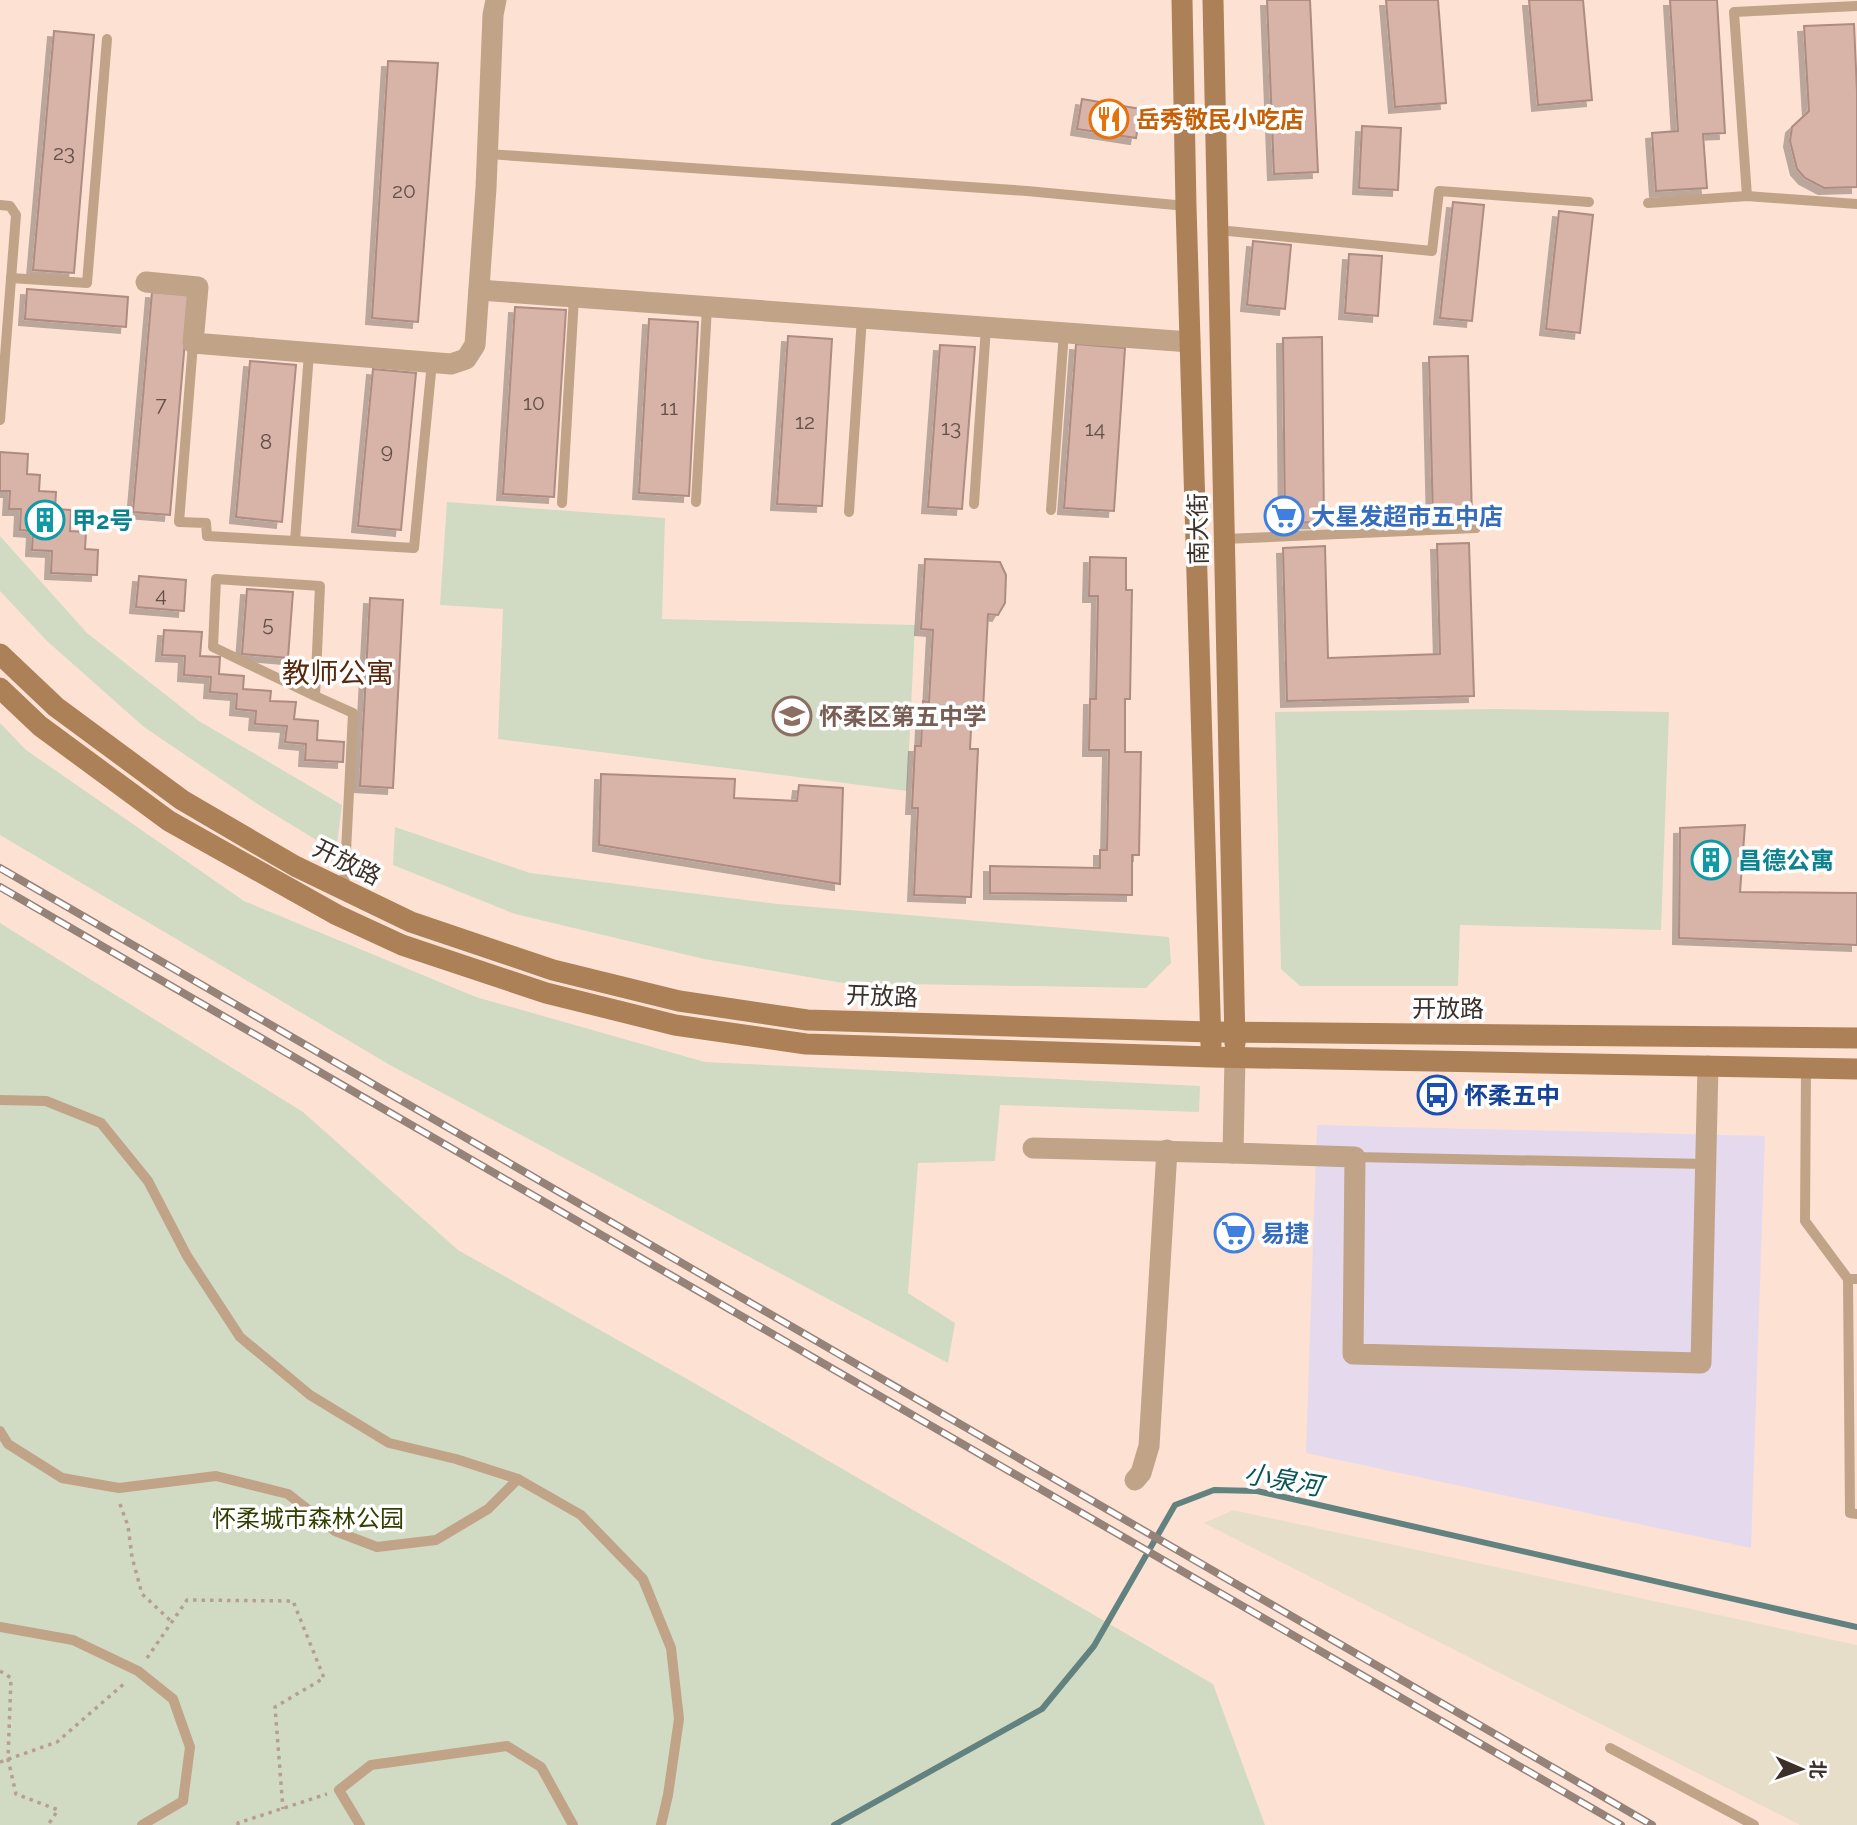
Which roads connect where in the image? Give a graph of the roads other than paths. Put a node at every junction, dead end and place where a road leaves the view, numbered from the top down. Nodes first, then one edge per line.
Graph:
1 (496, 0) edge
2 (1182, 0) edge
3 (1213, 0) edge
4 (1857, 6) edge
5 (107, 39) dead end
6 (488, 154) junction
7 (1747, 196) junction
8 (1589, 202) dead end
9 (1648, 203) dead end
10 (1857, 204) edge
11 (0, 205) edge
12 (1186, 206) junction
13 (1218, 230) junction
14 (11, 278) junction
15 (146, 282) dead end
16 (479, 290) junction
17 (574, 297) junction
18 (708, 307) junction
19 (862, 317) junction
20 (986, 327) junction
21 (1064, 332) junction
22 (1190, 342) junction
23 (193, 343) junction
24 (309, 353) junction
25 (432, 362) junction
26 (0, 420) edge
27 (696, 502) dead end
28 (562, 503) dead end
29 (974, 504) dead end
30 (1051, 510) dead end
31 (849, 512) dead end
32 (1476, 528) dead end
33 (1225, 539) junction
34 (295, 541) junction
35 (0, 654) edge
36 (0, 688) edge
37 (315, 696) junction
38 (344, 891) junction
39 (1211, 1032) junction
40 (1235, 1033) junction
41 (1857, 1038) edge
42 (1211, 1057) junction
43 (1235, 1058) junction
44 (1708, 1066) junction
45 (1806, 1068) junction
46 (1857, 1069) edge
47 (0, 1100) edge
48 (1033, 1148) dead end
49 (1167, 1150) junction
50 (1233, 1153) junction
51 (1355, 1157) junction
52 (1706, 1164) junction
53 (1852, 1279) edge
54 (0, 1431) edge
55 (518, 1479) junction
56 (1135, 1480) dead end
57 (1857, 1514) edge
58 (0, 1627) edge
59 (1610, 1748) dead end
60 (142, 1825) edge
61 (360, 1825) edge
62 (573, 1825) edge
63 (660, 1825) edge
64 (1754, 1825) edge

1 - 6 street
2 - 12 main road, 南大街
3 - 13 main road, 南大街
4 - 7 lane
5 - 14 lane
6 - 12 lane
6 - 16 street
7 - 9 lane
7 - 10 lane
8 - 13 lane
11 - 14 lane
12 - 22 main road, 南大街
13 - 33 main road, 南大街
14 - 26 lane
15 - 23 street
16 - 17 street
16 - 25 street
17 - 18 street
17 - 28 lane
18 - 19 street
18 - 27 lane
19 - 20 street
19 - 31 lane
20 - 21 street
20 - 29 lane
21 - 22 street
21 - 30 lane
22 - 39 main road, 南大街
23 - 24 street
23 - 34 lane
24 - 25 street
24 - 34 lane
25 - 34 lane
32 - 33 lane
33 - 40 main road, 南大街
35 - 38 main road, 开放路
36 - 42 main road, 开放路
37 - 37 lane
37 - 38 lane
38 - 39 main road, 开放路
39 - 40 main road, 开放路
39 - 42 main road, 南大街
40 - 41 main road, 开放路
40 - 43 main road, 南大街
42 - 43 main road, 开放路
43 - 44 main road, 开放路
43 - 50 street
44 - 45 main road, 开放路
44 - 52 street
45 - 46 main road, 开放路
45 - 53 lane
47 - 55 lane
48 - 49 street
49 - 50 street
49 - 56 street
50 - 51 street
51 - 52 lane
51 - 52 street
53 - 57 lane
54 - 55 lane
55 - 63 lane
58 - 60 lane
59 - 64 lane
61 - 62 lane

